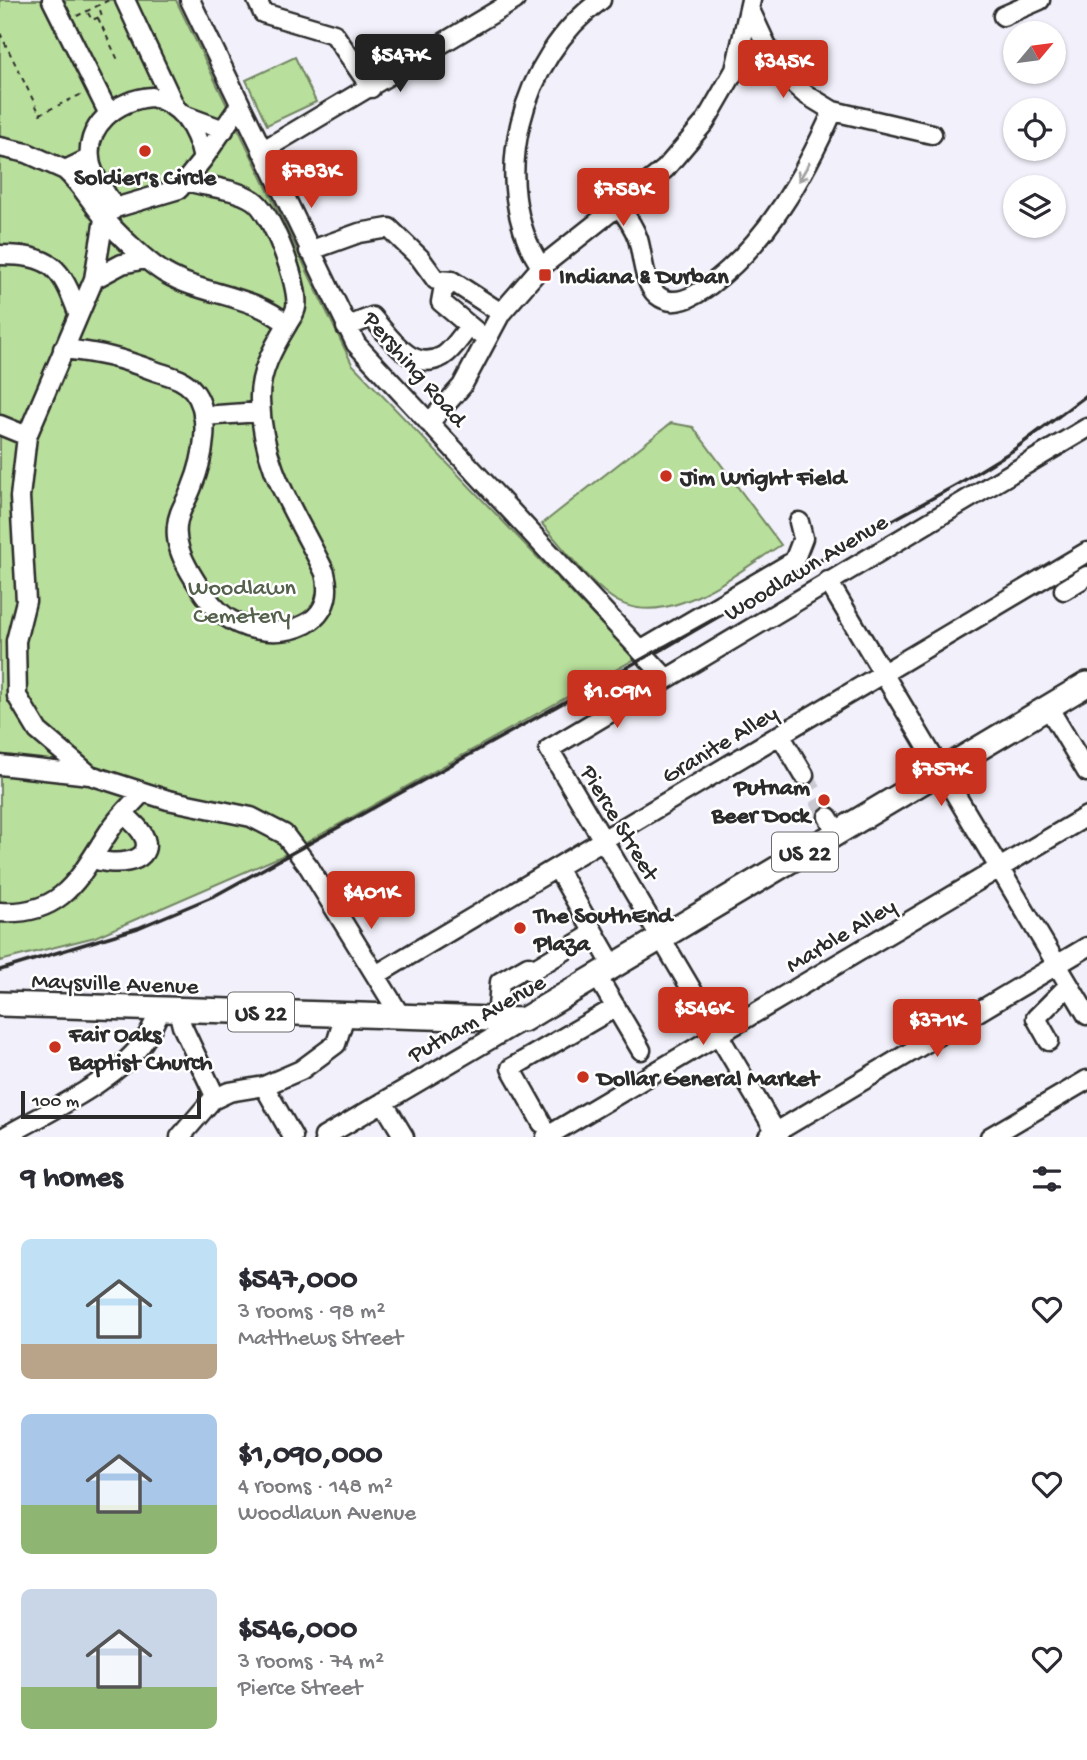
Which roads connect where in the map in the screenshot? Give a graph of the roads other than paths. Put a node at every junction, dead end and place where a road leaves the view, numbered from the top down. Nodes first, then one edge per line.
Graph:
1 (52, 0) edge
2 (125, 0) edge
3 (190, 0) edge
4 (257, 0) edge
5 (516, 0) edge
6 (1040, 0) edge
7 (589, 3) edge
8 (751, 6) edge
9 (1002, 13) edge
10 (735, 70) junction
11 (778, 70) junction
12 (371, 88) junction
13 (240, 105) junction
14 (179, 111) junction
15 (833, 111) junction
16 (108, 112) junction
17 (224, 130) junction
18 (932, 134) dead end
19 (0, 146) edge
20 (262, 151) junction
21 (90, 158) junction
22 (203, 159) junction
23 (65, 170) junction
24 (186, 181) junction
25 (619, 207) junction
26 (109, 213) junction
27 (309, 251) junction
28 (0, 255) edge
29 (145, 259) junction
30 (541, 267) junction
31 (94, 279) junction
32 (452, 281) junction
33 (78, 313) junction
34 (500, 313) junction
35 (287, 324) junction
36 (346, 327) junction
37 (470, 327) junction
38 (486, 340) junction
39 (63, 349) junction
40 (260, 412) junction
41 (203, 416) junction
42 (429, 423) junction
43 (0, 425) edge
44 (1087, 428) edge
45 (27, 436) junction
46 (799, 522) dead end
47 (1087, 552) edge
48 (1087, 576) edge
49 (828, 580) junction
50 (1064, 590) dead end
51 (16, 641) junction
52 (642, 650) junction
53 (0, 652) edge
54 (883, 673) junction
55 (666, 678) junction
56 (1085, 690) edge
57 (1048, 707) junction
58 (780, 735) junction
59 (549, 749) joint
60 (0, 765) edge
61 (941, 771) junction
62 (1087, 772) edge
63 (90, 775) junction
64 (804, 775) tunnel mouth
65 (142, 793) junction
66 (122, 814) junction
67 (1087, 816) edge
68 (604, 840) junction
69 (94, 859) junction
70 (557, 867) junction
71 (999, 868) junction
72 (0, 912) edge
73 (594, 933) junction
74 (661, 938) junction
75 (1087, 947) edge
76 (1057, 965) junction
77 (605, 971) junction
78 (376, 975) junction
79 (1069, 985) junction
80 (0, 1004) edge
81 (616, 1007) junction
82 (169, 1009) junction
83 (345, 1015) junction
84 (400, 1015) junction
85 (1087, 1015) edge
86 (497, 1019) junction
87 (523, 1020) junction
88 (718, 1035) junction
89 (1049, 1041) dead end
90 (641, 1051) dead end
91 (1087, 1080) edge
92 (264, 1086) junction
93 (216, 1098) junction
94 (383, 1102) junction
95 (544, 1130) edge
96 (774, 1135) edge
97 (5, 1137) edge
98 (180, 1137) edge
99 (293, 1137) edge
100 (324, 1137) edge
101 (404, 1137) edge
102 (990, 1137) edge

1 - 16 street
2 - 14 street
3 - 13 street, Pershing Road
4 - 12 street
5 - 12 street
6 - 9 street
7 - 30 street
8 - 10 street
8 - 11 street
10 - 11 street
10 - 25 street
11 - 15 street
12 - 20 street
13 - 17 street
13 - 20 street, Pershing Road
14 - 16 street
14 - 17 street
14 - 22 street
15 - 18 street
15 -> 25 street
16 - 21 street
17 - 22 street
19 - 23 street
20 - 27 street, Pershing Road
21 - 23 street
21 - 26 street
22 - 24 street
23 - 26 street
24 - 26 street
24 - 35 street
25 - 30 street
26 - 29 street
26 - 31 street
27 - 32 street
27 - 36 street, Pershing Road
28 - 33 street
29 - 31 street
29 - 35 street
30 - 34 street
31 - 33 street
32 - 34 street
32 - 37 street
33 - 39 street
34 - 38 street
35 - 40 street
36 - 37 street
36 - 42 street, Pershing Road
37 - 38 street
38 - 42 street
39 - 41 street
39 - 45 street
40 - 41 street
40 - 41 street
42 - 52 street, Pershing Road
43 - 45 street
44 - 49 street, Woodlawn Avenue
45 - 51 street
46 - 52 street
47 - 54 street, Granite Alley
48 - 50 street
49 - 54 street
49 - 55 street, Woodlawn Avenue
51 - 53 street
51 - 63 street
52 - 55 street, Pershing Road
54 - 58 street, Granite Alley
54 - 61 street
55 - 59 street, Woodlawn Avenue
56 - 57 main road, Putnam Avenue / US 22
57 - 61 main road, Putnam Avenue / US 22
57 - 62 street
58 - 64 street
58 - 68 street, Granite Alley
59 - 68 street, Pierce Street
60 - 63 street
61 - 71 street
61 - 74 main road, Putnam Avenue / US 22
63 - 65 street
65 - 66 street
65 - 78 street
66 - 69 street
66 - 69 street
67 - 71 street, Marble Alley
68 - 70 street, Granite Alley
68 - 74 street, Pierce Street
69 - 72 street
70 - 73 street
70 - 78 street, Granite Alley
71 - 76 street
71 - 88 street, Marble Alley
73 - 77 street
73 - 86 street
74 - 77 main road, Putnam Avenue / US 22
74 - 88 street, Pierce Street
75 - 76 street
76 - 79 street
76 - 96 street
77 - 81 street
77 - 87 main road, Putnam Avenue / US 22
78 - 84 street
79 - 85 street
79 - 89 street
80 - 82 main road, Maysville Avenue / US 22
81 - 90 street
81 - 95 street
82 - 83 main road, Maysville Avenue / US 22
82 - 93 street
82 - 97 street
83 - 84 main road, Maysville Avenue / US 22
83 - 92 street
84 - 86 main road, Maysville Avenue / US 22
86 - 87 main road, Maysville Avenue / US 22
87 - 94 street, Putnam Avenue
88 - 95 street, Marble Alley
88 - 96 street, Pierce Street
91 - 102 street
92 - 93 street
92 - 99 street
93 - 98 street
94 - 100 street, Putnam Avenue
94 - 101 street

